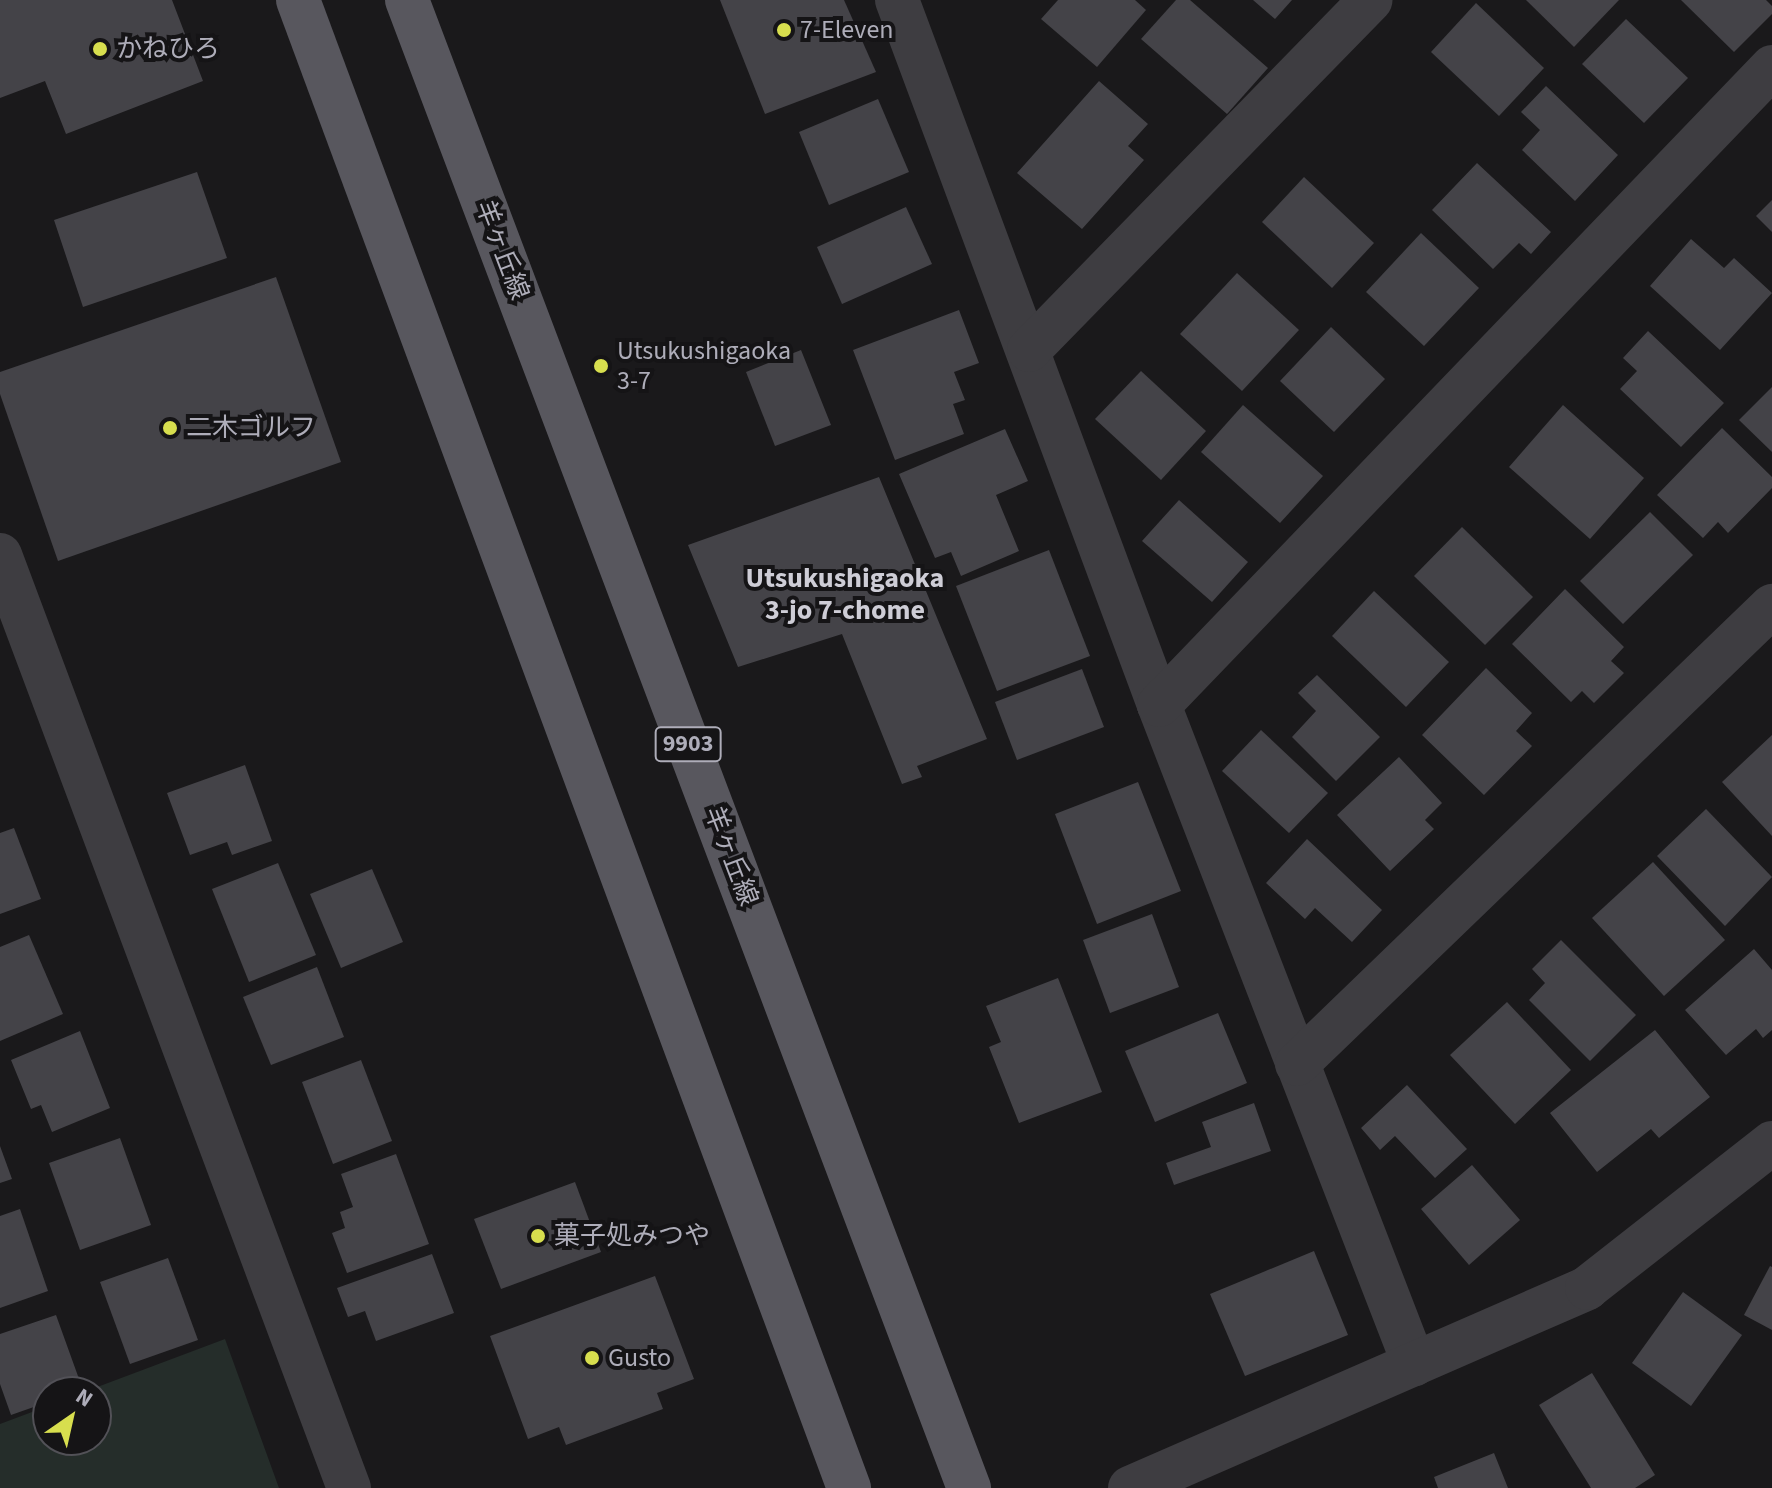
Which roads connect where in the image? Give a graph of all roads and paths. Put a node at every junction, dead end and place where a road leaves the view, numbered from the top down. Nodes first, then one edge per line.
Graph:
1 (298, 0) edge
2 (407, 0) edge
3 (1371, 0) edge
4 (906, 5) edge
5 (1772, 67) edge
6 (1029, 350) junction
7 (0, 555) edge
8 (1772, 606) edge
9 (15, 641) edge
10 (1159, 705) junction
11 (1297, 1064) junction
12 (1772, 1143) edge
13 (1414, 1364) junction
14 (349, 1488) edge
15 (849, 1488) edge
16 (969, 1488) edge
17 (1130, 1488) edge

1 - 15 main road
2 - 16 main road, 羊ヶ丘線 / 9903
3 - 6 street
4 - 6 street
5 - 10 street
6 - 10 street
7 - 9 street
8 - 11 street
9 - 14 street
10 - 11 street
11 - 13 street
12 - 13 street
13 - 17 street

